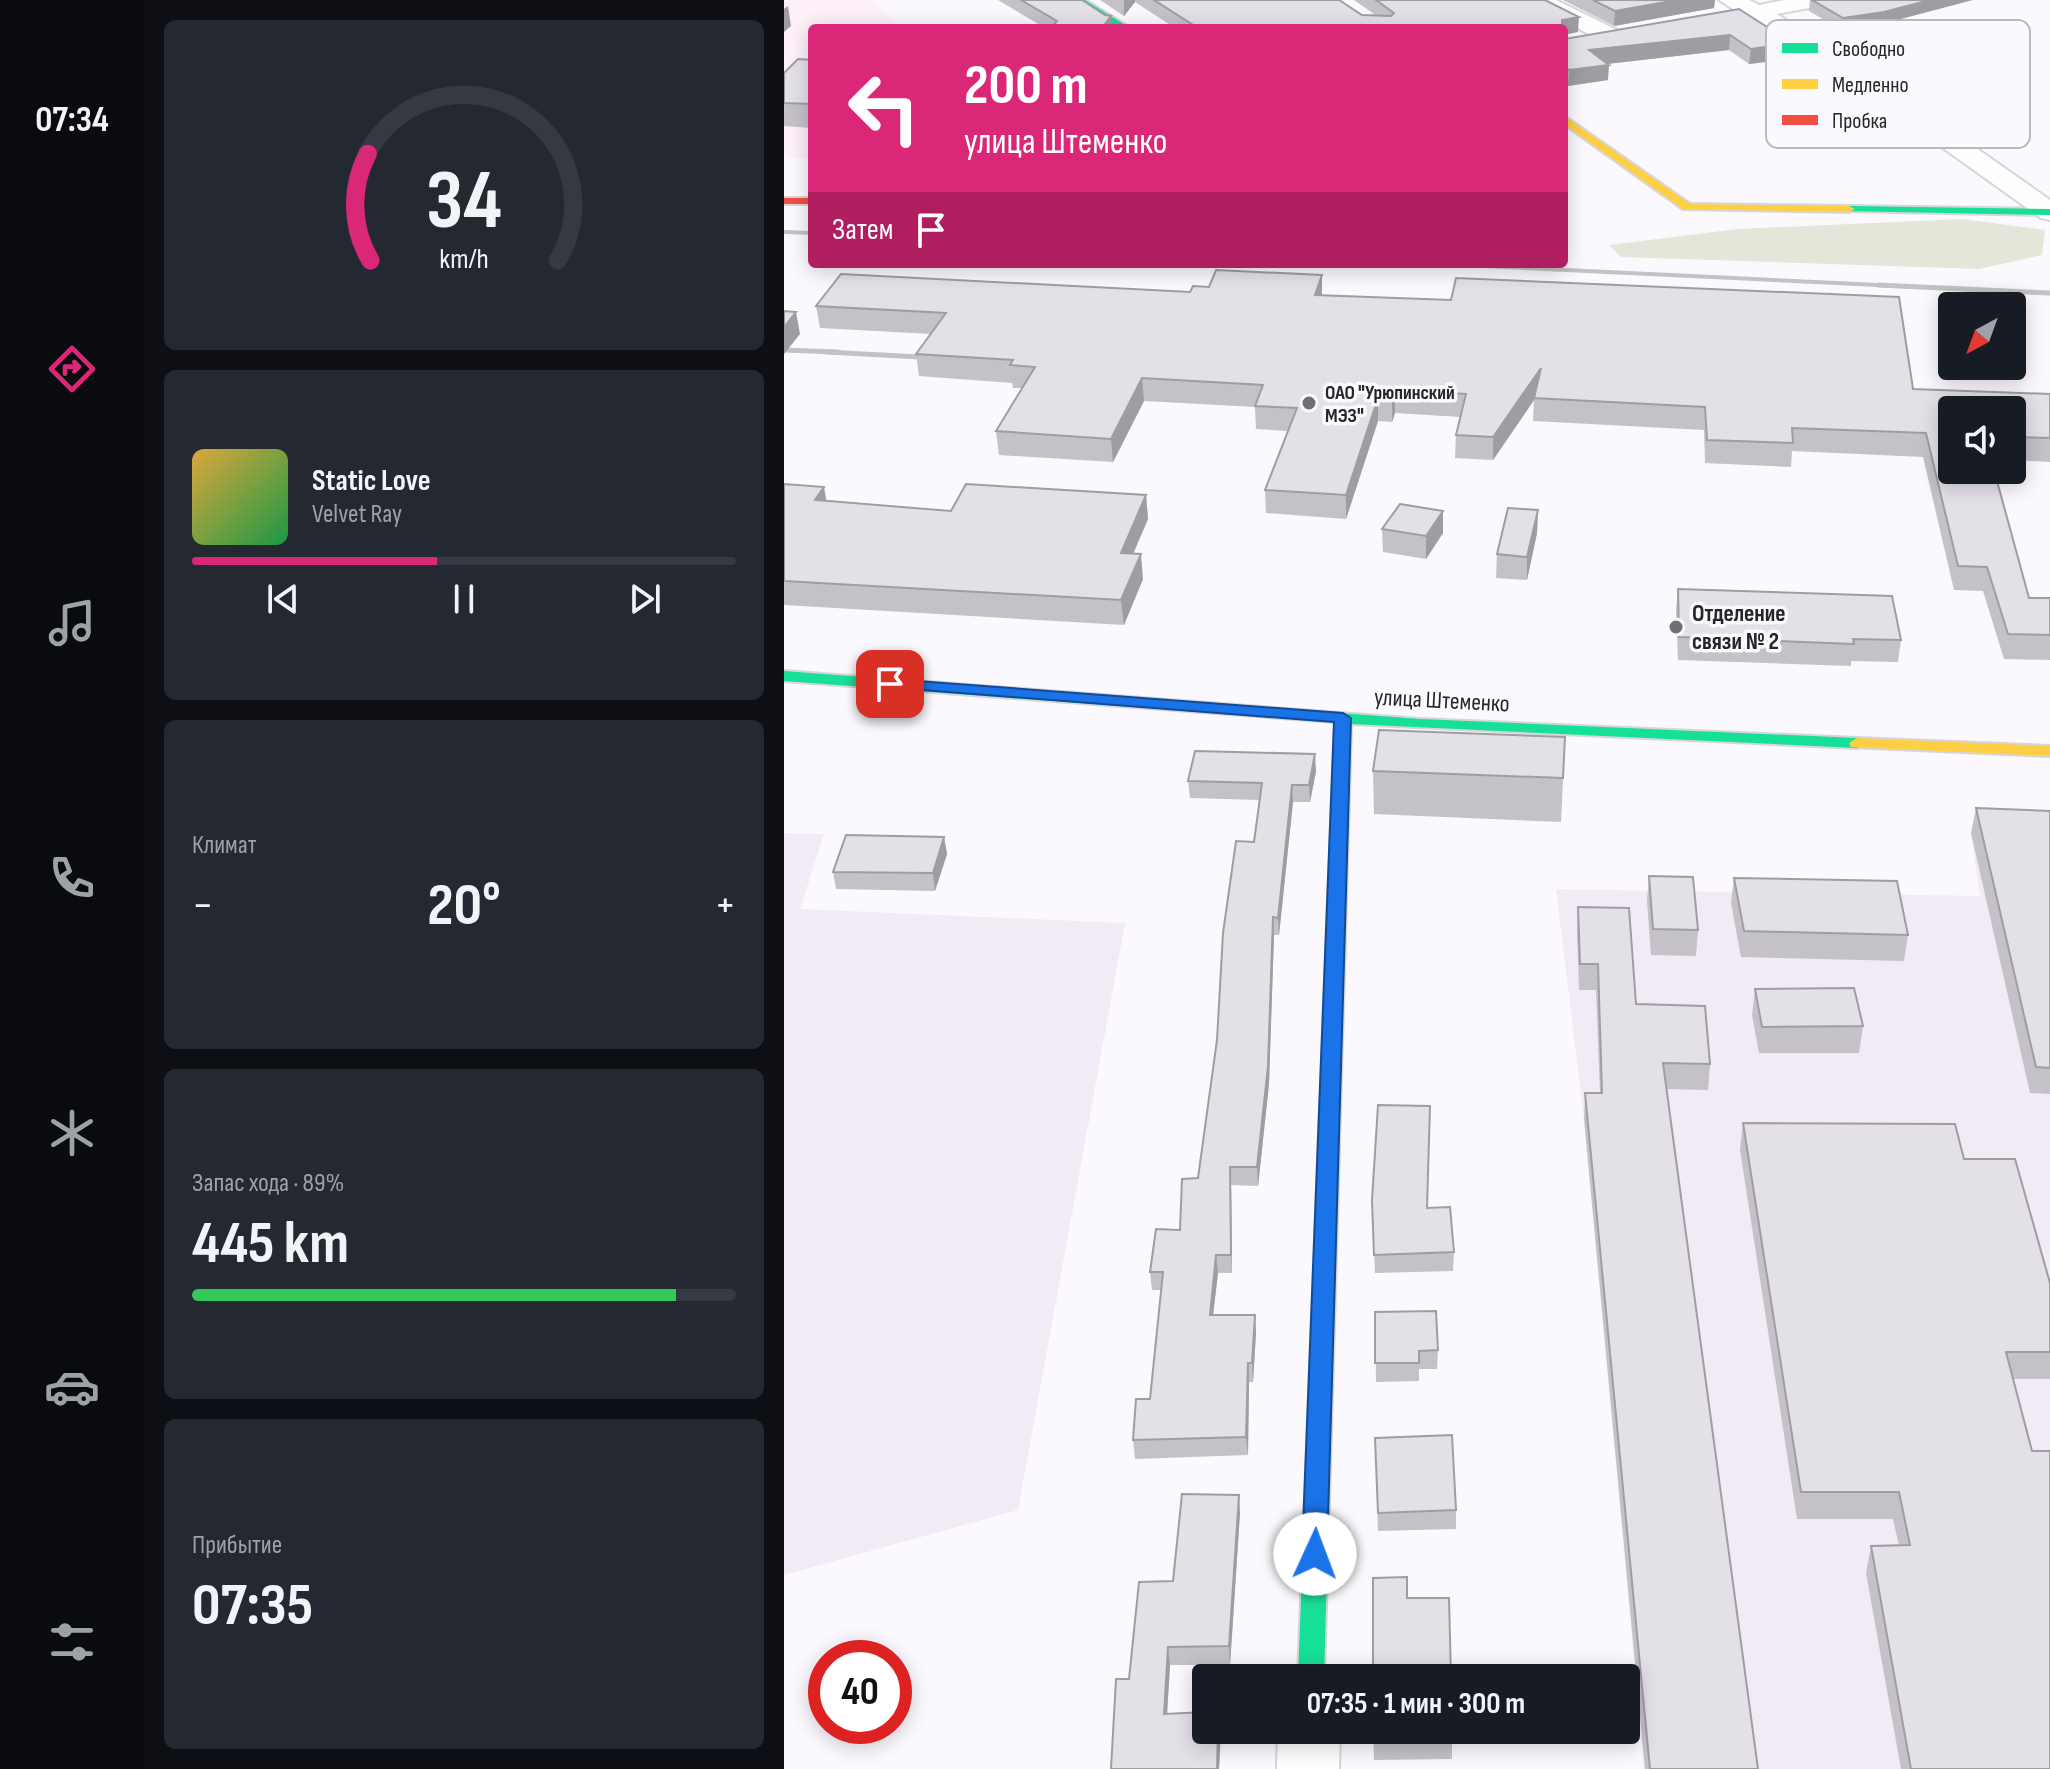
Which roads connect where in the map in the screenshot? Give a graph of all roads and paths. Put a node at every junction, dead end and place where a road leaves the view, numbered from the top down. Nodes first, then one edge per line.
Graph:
1 (1539, 0) edge
2 (1730, 0) edge
3 (1818, 0) edge
4 (1086, 1) edge
5 (1758, 12) junction
6 (1714, 19) edge
7 (1770, 20) edge
8 (1119, 24) edge
9 (1580, 41) edge
10 (1568, 122) edge
11 (1960, 148) edge
12 (784, 201) edge
13 (808, 201) edge
14 (2050, 212) edge
15 (784, 676) edge
16 (1343, 718) junction
17 (2050, 751) edge
18 (1311, 1664) edge
19 (1309, 1744) edge
20 (1308, 1769) edge

1 - 9 street
2 - 5 street
3 - 5 street
4 - 8 street
5 - 6 street
5 - 7 street
10 - 14 street
11 - 14 street
12 - 13 street
15 - 16 street, улица Штеменко
16 - 17 street, улица Штеменко
16 - 18 street
19 - 20 street

